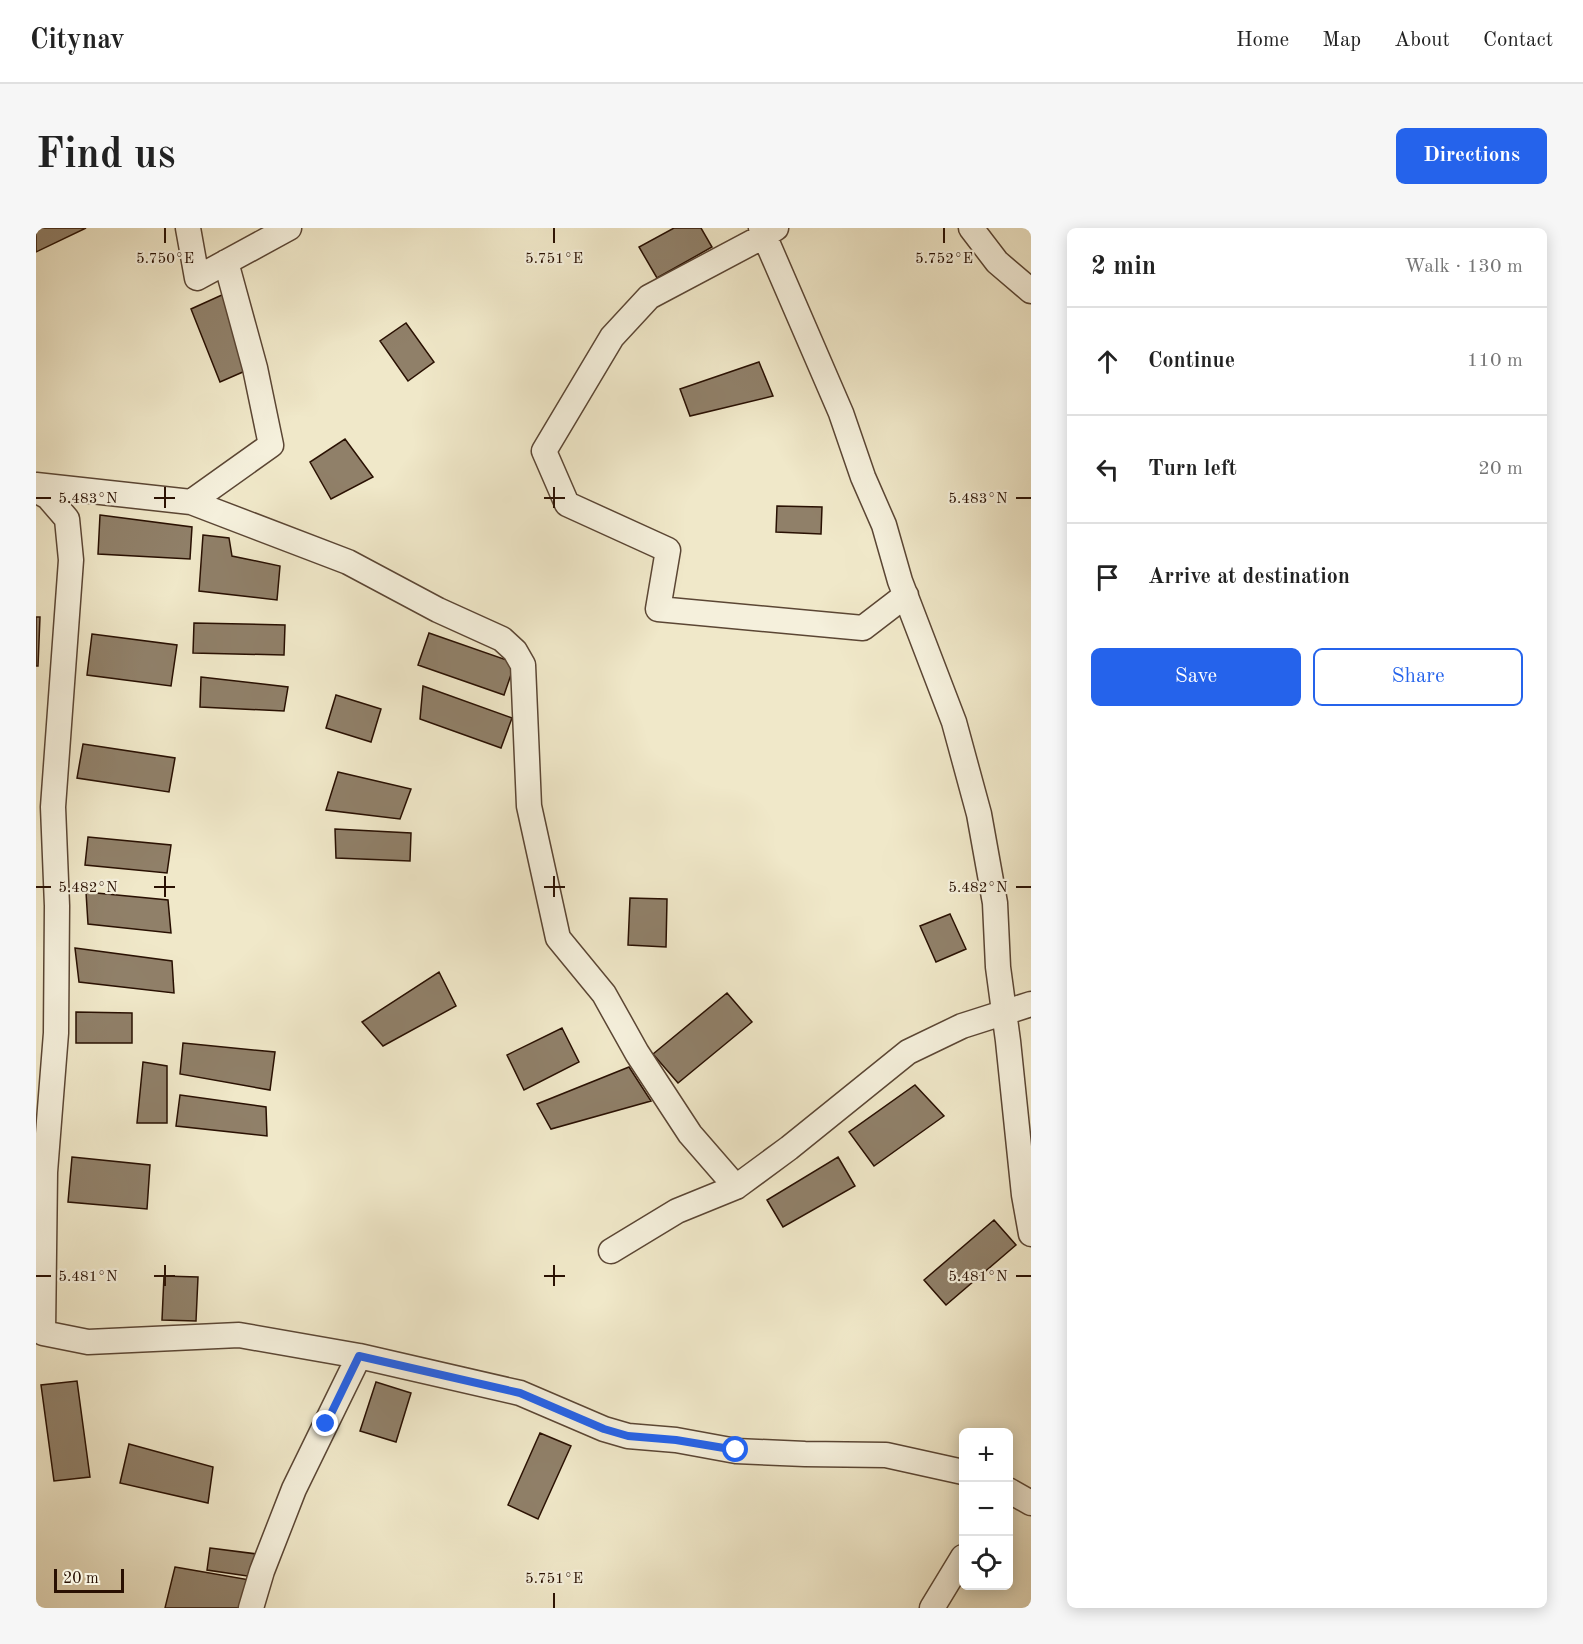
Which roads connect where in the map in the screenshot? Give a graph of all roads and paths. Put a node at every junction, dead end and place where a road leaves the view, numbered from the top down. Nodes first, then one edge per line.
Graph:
1 (188, 228) edge
2 (289, 228) edge
3 (971, 228) edge
4 (767, 231) edge
5 (226, 262) junction
6 (1031, 291) edge
7 (36, 488) edge
8 (191, 502) junction
9 (906, 595) junction
10 (1031, 1004) edge
11 (1004, 1012) junction
12 (736, 1187) junction
13 (1031, 1234) edge
14 (611, 1251) dead end
15 (40, 1336) edge
16 (359, 1356) junction
17 (959, 1471) edge
18 (1013, 1493) edge
19 (1031, 1503) edge
20 (959, 1564) edge
21 (251, 1608) edge
22 (932, 1608) edge

1 - 5 street
2 - 5 street
3 - 6 street
4 - 9 street
4 - 9 street
5 - 8 street
7 - 8 street
7 - 15 street
8 - 12 street
9 - 11 street
10 - 11 street
11 - 12 street
11 - 13 street
12 - 14 street
15 - 16 street
16 - 17 street
16 - 21 street
18 - 19 street
20 - 22 street

